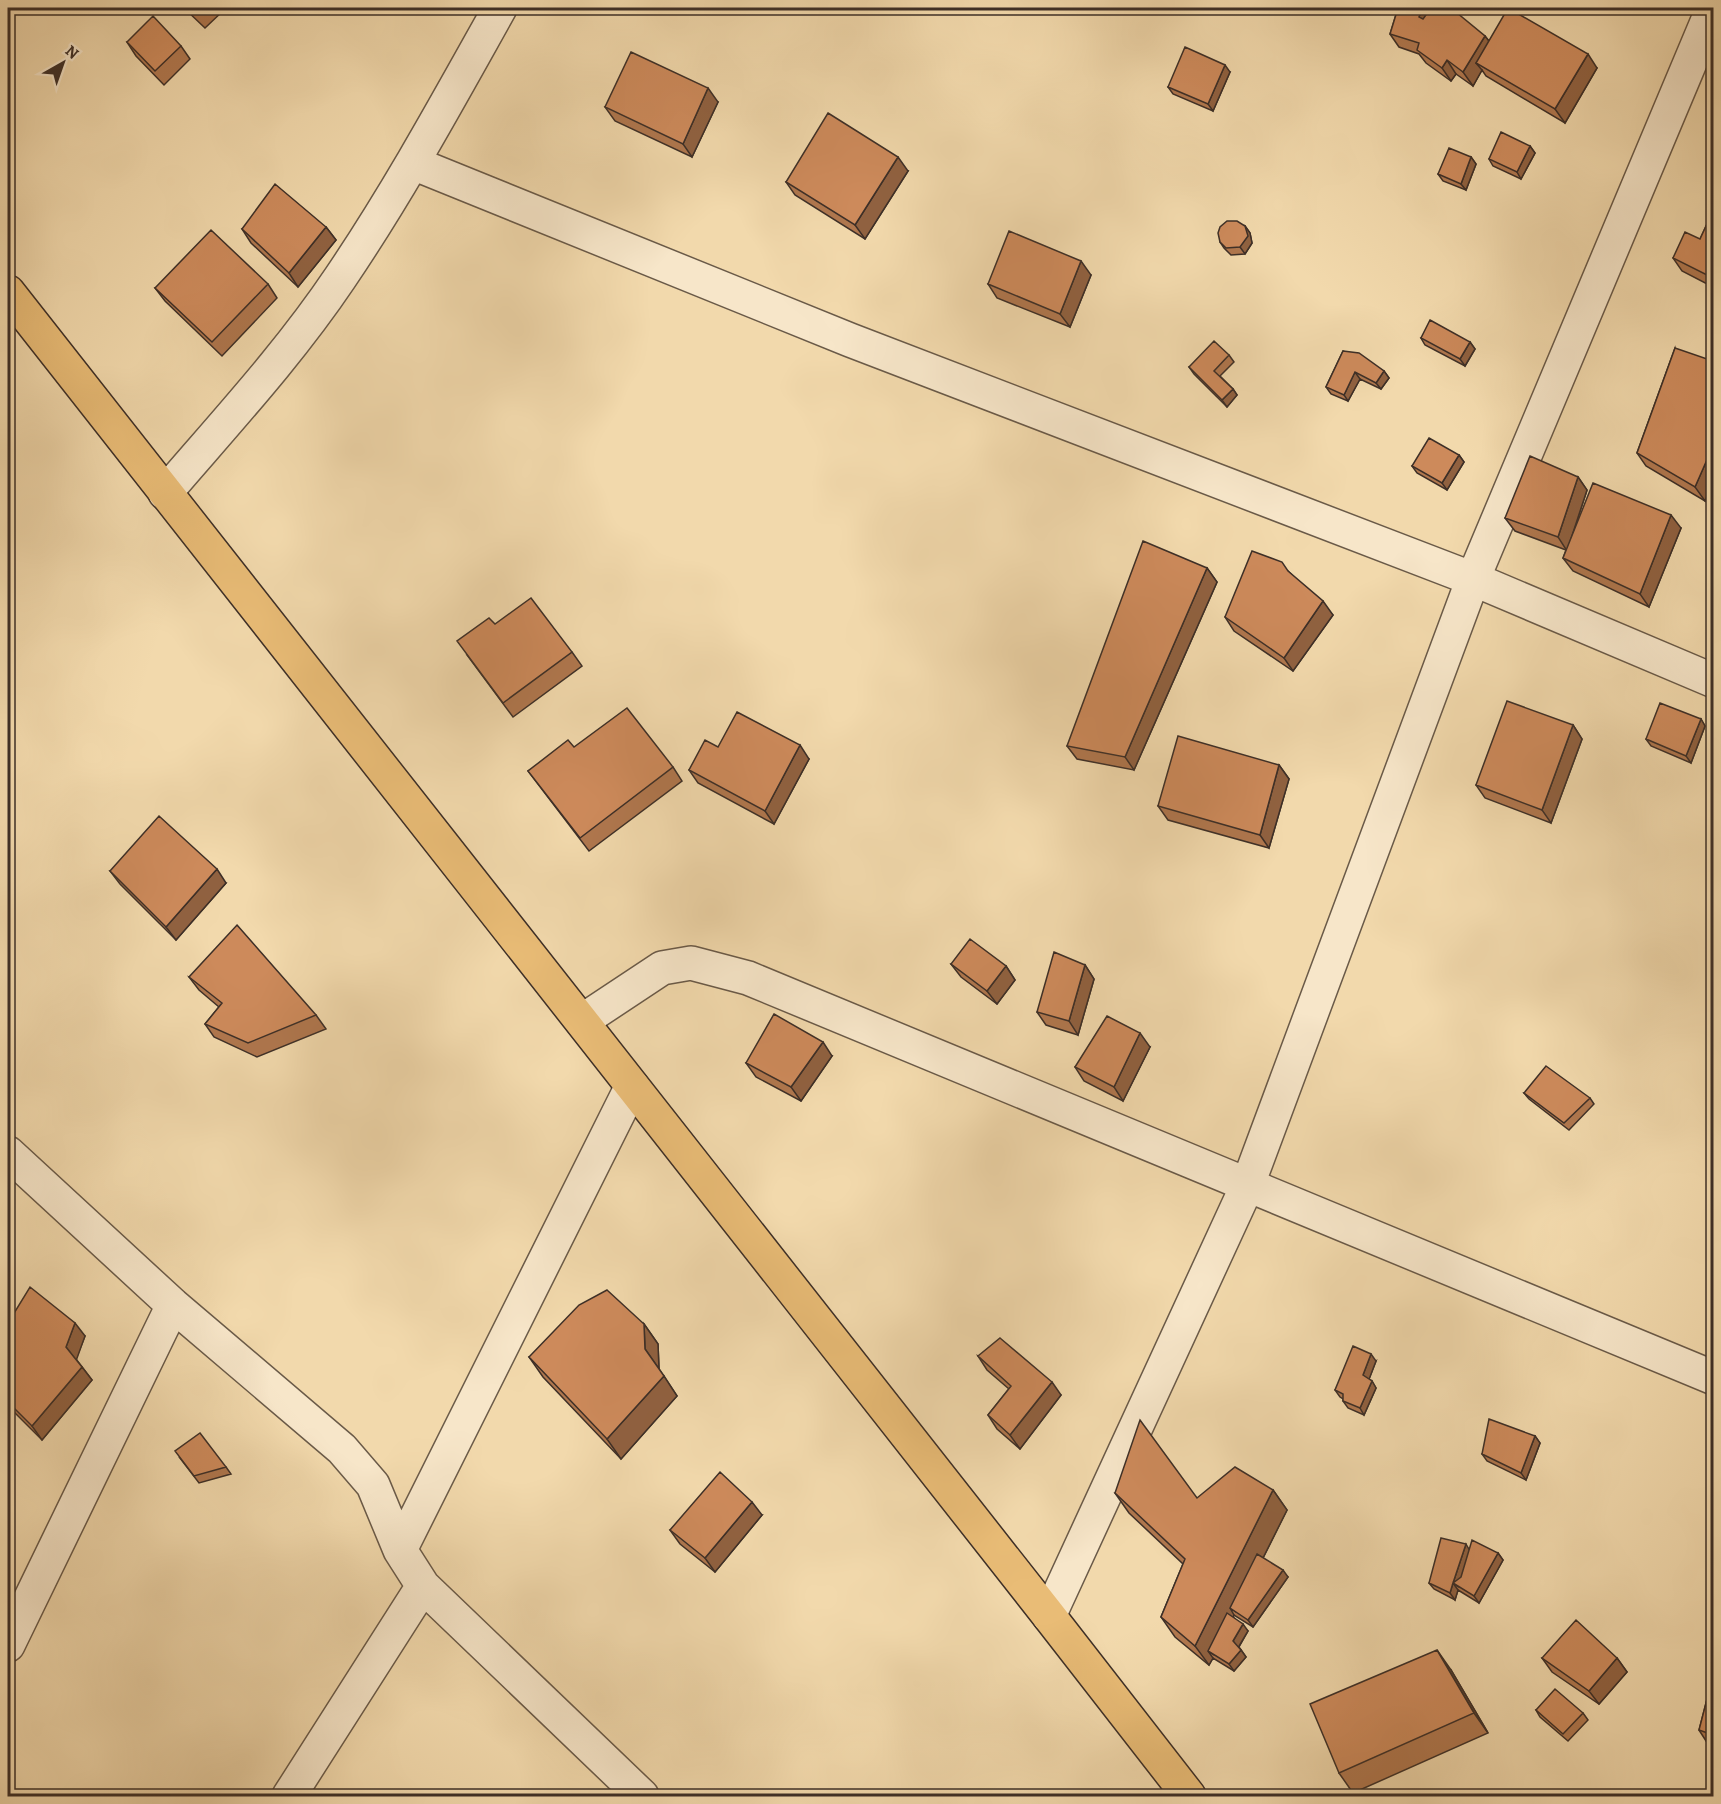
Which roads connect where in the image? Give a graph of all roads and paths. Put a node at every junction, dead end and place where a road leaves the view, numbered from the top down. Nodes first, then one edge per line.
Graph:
1 (500, 8) edge
2 (1713, 8) edge
3 (413, 163) junction
4 (8, 292) edge
5 (165, 493) junction
6 (1473, 579) junction
7 (1713, 681) edge
8 (582, 1021) junction
9 (632, 1086) junction
10 (8, 1153) edge
11 (1248, 1184) junction
12 (173, 1305) junction
13 (1713, 1378) edge
14 (400, 1550) junction
15 (423, 1586) junction
16 (1049, 1616) junction
17 (8, 1645) edge
18 (289, 1797) edge
19 (642, 1797) edge
20 (1189, 1797) edge

1 - 3 street
2 - 6 street
3 - 5 street
3 - 6 street
4 - 5 highway
5 - 8 highway
6 - 7 street
6 - 11 street
8 - 9 highway
8 - 11 street
9 - 14 street
9 - 16 highway
10 - 12 street
11 - 13 street
11 - 16 street
12 - 14 street
12 - 17 street
14 - 15 street
15 - 18 street
15 - 19 street
16 - 20 highway

